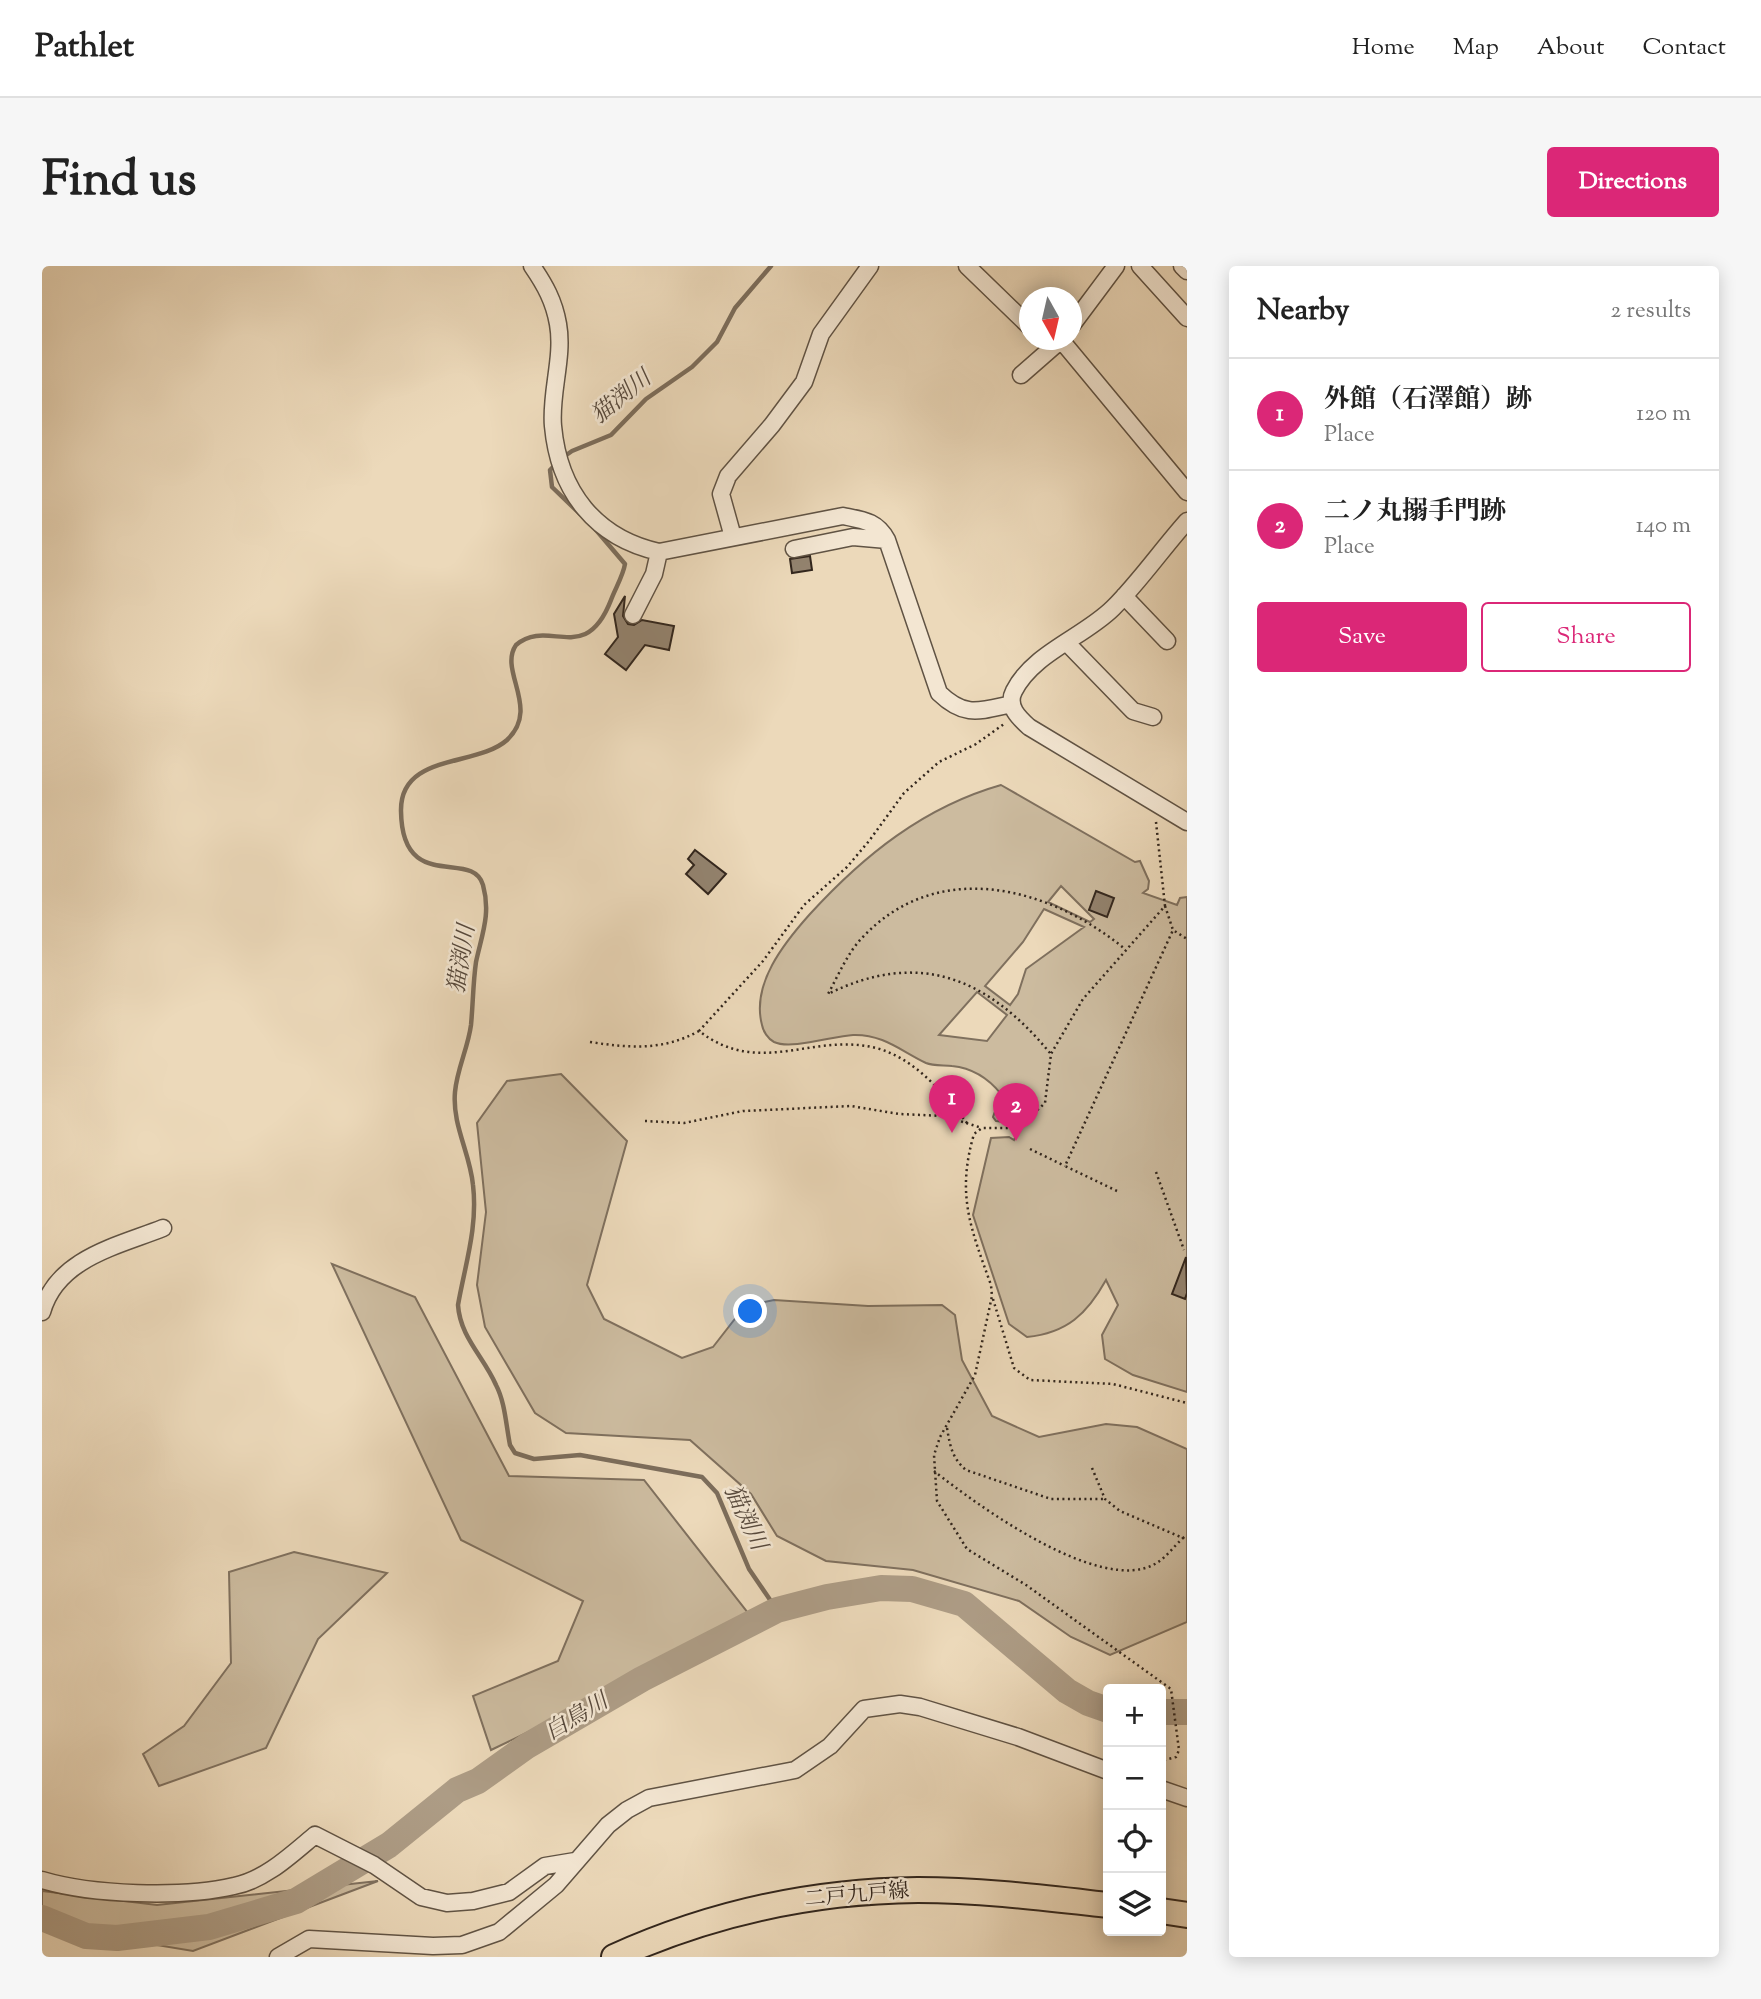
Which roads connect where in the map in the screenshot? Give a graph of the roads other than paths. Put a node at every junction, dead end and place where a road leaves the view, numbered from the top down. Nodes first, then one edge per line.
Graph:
1 (532, 266) edge
2 (870, 266) edge
3 (967, 266) edge
4 (1116, 266) edge
5 (1140, 266) edge
6 (1182, 266) edge
7 (1187, 271) edge
8 (1082, 312) edge
9 (1019, 316) edge
10 (1187, 318) edge
11 (1041, 350) edge
12 (1068, 350) edge
13 (1021, 375) dead end
14 (1187, 492) edge
15 (1185, 528) edge
16 (733, 537) junction
17 (887, 540) junction
18 (794, 549) dead end
19 (659, 552) junction
20 (1124, 596) junction
21 (633, 615) dead end
22 (1167, 641) dead end
23 (1068, 643) junction
24 (1014, 710) junction
25 (1153, 717) dead end
26 (1187, 822) edge
27 (163, 1228) dead end
28 (42, 1312) edge
29 (1103, 1769) edge
30 (1166, 1791) edge
31 (1187, 1798) edge
32 (575, 1861) junction
33 (42, 1880) edge
34 (1103, 1905) edge
35 (1166, 1912) edge
36 (1187, 1915) edge
37 (278, 1957) edge
38 (614, 1957) edge

1 - 19 street
2 - 16 street
3 - 9 street
4 - 8 street
5 - 10 street
6 - 7 street
11 - 13 street
12 - 14 street
15 - 20 street
16 - 17 street
16 - 19 street
17 - 18 street
17 - 24 street
19 - 21 street
20 - 22 street
20 - 23 street
23 - 24 street
23 - 25 street
24 - 26 street
27 - 28 street
29 - 32 street
30 - 31 street
32 - 33 street
32 - 37 street
34 - 38 main road, 二戸九戸線
35 - 36 main road

